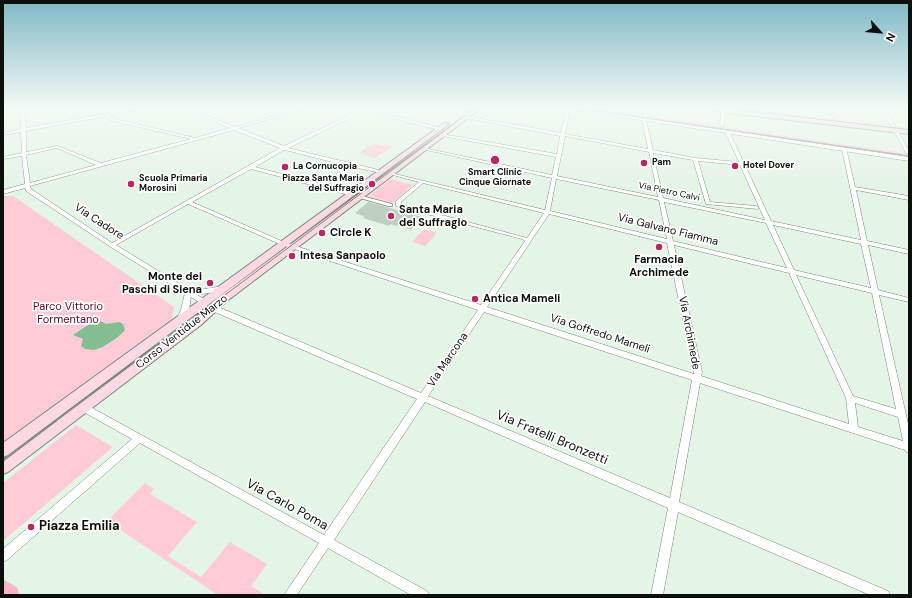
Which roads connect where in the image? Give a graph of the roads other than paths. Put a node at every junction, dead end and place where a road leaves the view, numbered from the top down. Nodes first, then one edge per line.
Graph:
1 (23, 137) edge
2 (186, 137) edge
3 (202, 137) edge
4 (256, 137) edge
5 (306, 137) edge
6 (434, 137) edge
7 (436, 137) edge
8 (465, 137) edge
9 (562, 137) edge
10 (572, 137) edge
11 (648, 137) edge
12 (730, 137) edge
13 (761, 137) edge
14 (796, 137) edge
15 (899, 137) edge
16 (195, 139) junction
17 (284, 148) junction
18 (424, 149) junction
19 (844, 149) junction
20 (650, 151) junction
21 (24, 154) junction
22 (909, 155) edge
23 (558, 156) junction
24 (3, 158) edge
25 (695, 159) junction
26 (743, 164) junction
27 (101, 165) junction
28 (352, 165) junction
29 (251, 167) junction
30 (381, 172) junction
31 (391, 174) junction
32 (554, 177) junction
33 (422, 182) junction
34 (27, 186) junction
35 (322, 186) junction
36 (853, 188) junction
37 (3, 192) edge
38 (351, 194) junction
39 (361, 197) junction
40 (909, 198) edge
41 (661, 199) junction
42 (188, 202) junction
43 (390, 205) dead end
44 (756, 208) dead end
45 (547, 213) junction
46 (770, 223) junction
47 (528, 241) junction
48 (670, 242) junction
49 (864, 243) junction
50 (112, 245) junction
51 (288, 245) junction
52 (909, 252) edge
53 (791, 271) junction
54 (224, 288) junction
55 (875, 292) junction
56 (188, 294) junction
57 (909, 300) edge
58 (209, 305) junction
59 (483, 309) junction
60 (179, 321) junction
61 (697, 378) junction
62 (423, 398) junction
63 (850, 398) junction
64 (83, 407) junction
65 (901, 414) junction
66 (854, 429) junction
67 (139, 438) junction
68 (909, 448) edge
69 (3, 452) edge
70 (3, 468) edge
71 (673, 505) junction
72 (326, 542) junction
73 (3, 556) edge
74 (3, 589) edge
75 (10, 595) edge
76 (290, 595) edge
77 (423, 595) edge
78 (657, 595) edge
79 (884, 595) edge

1 - 21 street
2 - 16 street
3 - 16 street
4 - 17 street
5 - 17 street
6 - 30 main road
7 - 18 main road
8 - 23 street
9 - 23 street, Via Marcona
10 - 20 street
11 - 20 street, Via Archimede
12 - 26 street
13 - 19 street
14 - 22 street
15 - 22 street
16 - 27 street
17 - 28 street
17 - 29 street
18 - 31 main road
18 - 32 street, Via Pietro Calvi
19 - 22 street
19 - 36 street
20 - 25 street
20 - 41 street, Via Archimede
21 - 24 street
21 - 27 street
21 - 34 street
23 - 32 street, Via Marcona
25 - 26 street
25 - 44 street
26 - 46 street
27 - 34 street
28 - 30 street
28 - 35 street
29 - 35 street
29 - 42 street
30 - 31 main road
30 - 38 main road
31 - 33 street
31 - 39 main road
32 - 41 street, Via Pietro Calvi
32 - 45 street, Via Marcona
33 - 45 street, Via Galvano Fiamma
33 - 47 street
34 - 37 street
34 - 50 street, Via Cadore
35 - 38 street
36 - 40 street
36 - 49 street
38 - 51 main road, Corso Ventidue Marzo
39 - 43 street
39 - 51 main road, Corso Ventidue Marzo
41 - 46 street, Via Pietro Calvi
41 - 48 street, Via Archimede
42 - 50 street
42 - 51 street, Via Goffredo Mameli
45 - 47 street, Via Marcona
45 - 48 street, Via Galvano Fiamma
46 - 49 street, Via Pietro Calvi
46 - 53 street
47 - 59 street, Via Marcona
48 - 53 street, Via Galvano Fiamma
48 - 61 street, Via Archimede
49 - 52 street, Via Pietro Calvi
49 - 55 street
50 - 56 street, Via Cadore
51 - 54 main road, Corso Ventidue Marzo
51 - 58 main road, Corso Ventidue Marzo
51 - 59 street, Via Goffredo Mameli
53 - 55 street, Via Galvano Fiamma
53 - 63 street
54 - 56 street
54 - 58 main road, Corso Ventidue Marzo
55 - 57 street, Via Galvano Fiamma
55 - 65 street
56 - 58 street, Via Cadore
56 - 60 street
58 - 60 main road, Corso Ventidue Marzo
58 - 62 street, Via Fratelli Bronzetti
58 - 64 main road, Corso Ventidue Marzo
59 - 61 street, Via Goffredo Mameli
59 - 62 street, Via Marcona
60 - 69 main road, Corso Ventidue Marzo
61 - 66 street, Via Goffredo Mameli
61 - 71 street, Via Archimede
62 - 71 street, Via Fratelli Bronzetti
62 - 72 street, Via Marcona
63 - 65 street
63 - 66 street
64 - 67 street
64 - 70 main road, Corso Ventidue Marzo
65 - 68 street
66 - 68 street, Via Goffredo Mameli
67 - 72 street, Via Carlo Poma
67 - 73 street
71 - 78 street, Via Archimede
71 - 79 street, Via Fratelli Bronzetti
72 - 76 street, Via Marcona
72 - 77 street, Via Carlo Poma
74 - 75 main road

